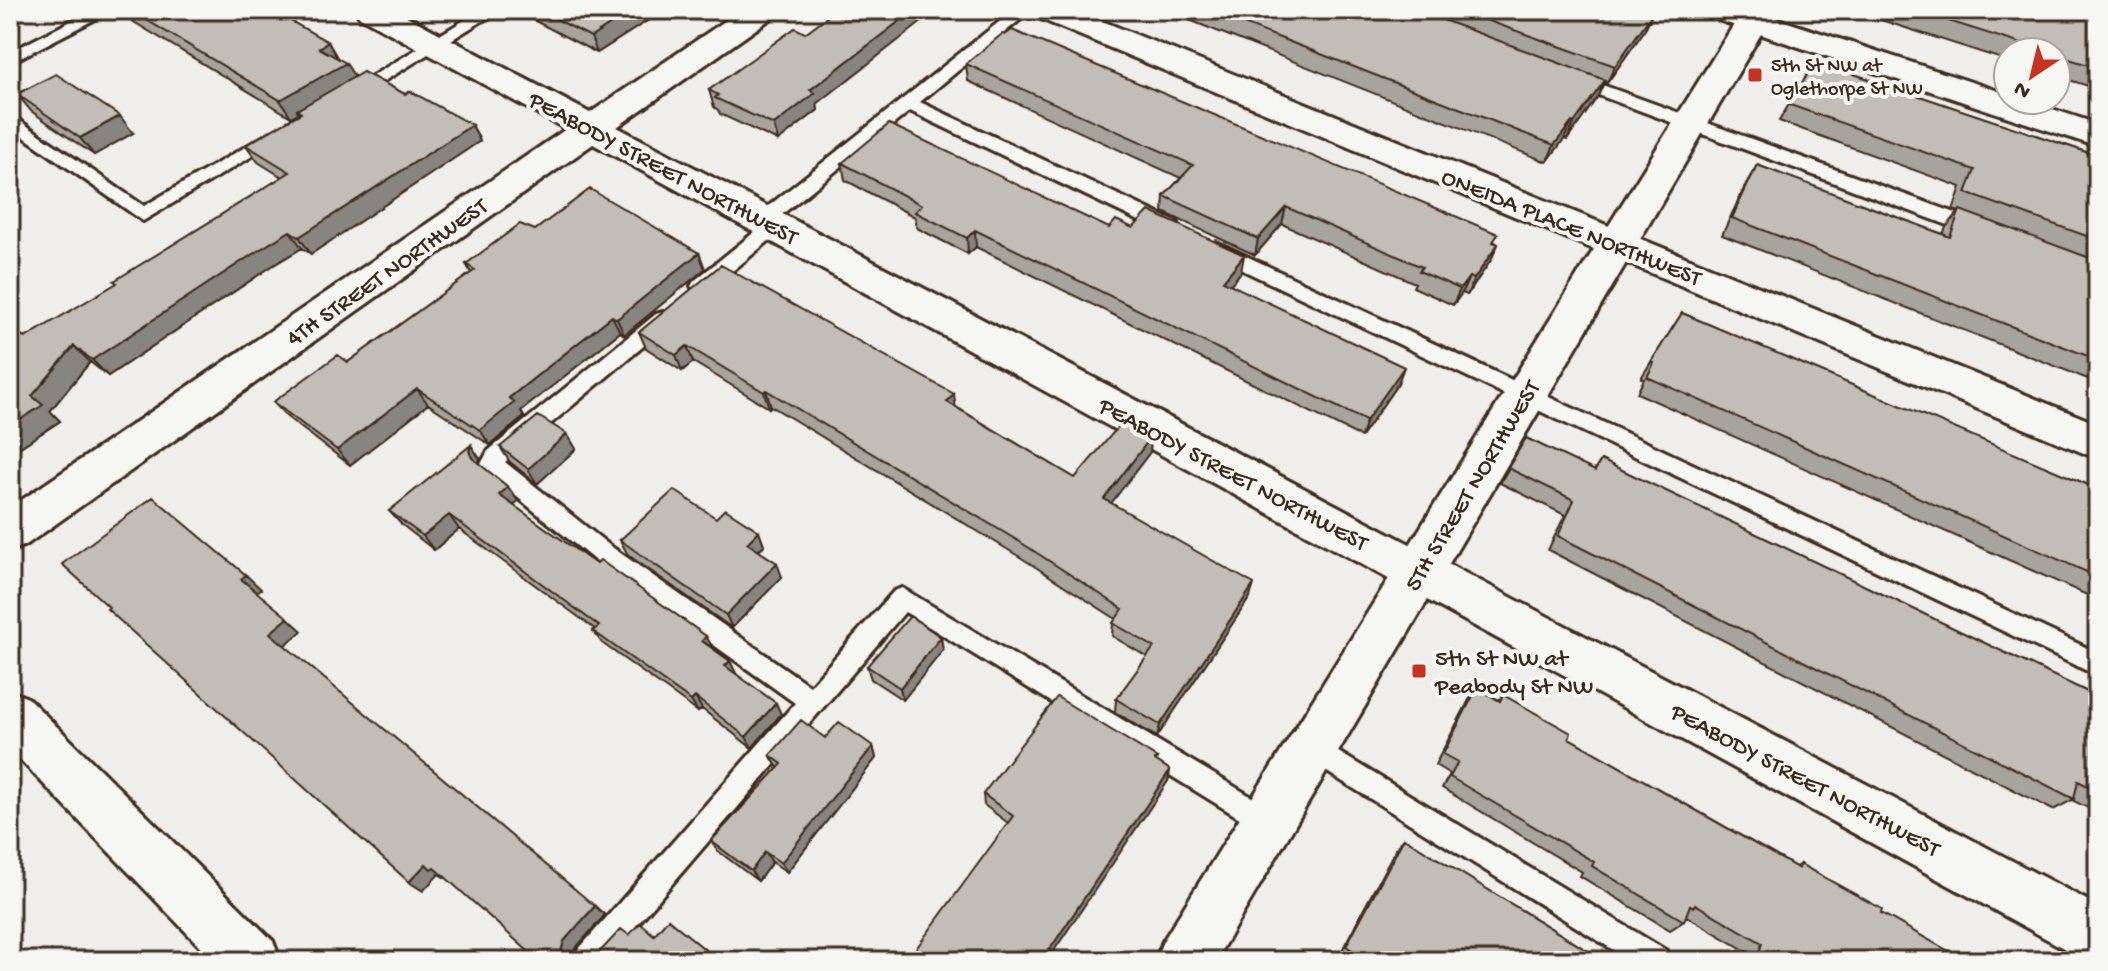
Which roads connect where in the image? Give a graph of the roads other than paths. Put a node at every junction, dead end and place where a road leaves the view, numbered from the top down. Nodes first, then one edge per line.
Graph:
1 (105, 10) edge
2 (371, 10) edge
3 (492, 10) edge
4 (762, 10) edge
5 (1024, 10) edge
6 (1047, 10) edge
7 (1744, 14) edge
8 (435, 44) junction
9 (10, 58) edge
10 (1560, 75) edge
11 (908, 103) junction
12 (331, 105) edge
13 (10, 119) edge
14 (1691, 123) junction
15 (291, 128) edge
16 (592, 128) junction
17 (2098, 136) edge
18 (768, 223) junction
19 (1994, 235) edge
20 (1617, 245) junction
21 (1526, 396) junction
22 (2098, 442) edge
23 (10, 532) edge
24 (1419, 572) junction
25 (2098, 665) edge
26 (812, 701) junction
27 (10, 714) edge
28 (1312, 748) junction
29 (1268, 821) junction
30 (2098, 936) edge
31 (1192, 958) edge
32 (253, 961) edge
33 (587, 961) edge
34 (1657, 961) edge

1 - 9 lane
2 - 8 street, PEABODY STREET NORTHWEST
3 - 8 lane
4 - 16 street, 4TH STREET NORTHWEST
5 - 11 lane
6 - 20 street, ONEIDA PLACE NORTHWEST
7 - 14 street, 5TH STREET NORTHWEST
7 - 17 street
8 - 12 lane
8 - 16 street, PEABODY STREET NORTHWEST
10 - 14 lane
11 - 18 lane
11 - 21 lane
13 - 15 lane
14 - 19 lane
14 - 20 street, 5TH STREET NORTHWEST
16 - 18 street, PEABODY STREET NORTHWEST
16 - 23 street, 4TH STREET NORTHWEST
18 - 24 street, PEABODY STREET NORTHWEST
18 - 26 lane
20 - 21 street, 5TH STREET NORTHWEST
20 - 22 street, ONEIDA PLACE NORTHWEST
21 - 24 street, 5TH STREET NORTHWEST
21 - 25 lane
24 - 28 street, 5TH STREET NORTHWEST
24 - 30 street, PEABODY STREET NORTHWEST
26 - 29 lane
26 - 33 lane
27 - 32 street
28 - 29 street, 5TH STREET NORTHWEST
28 - 34 lane
29 - 31 street, 5TH STREET NORTHWEST

